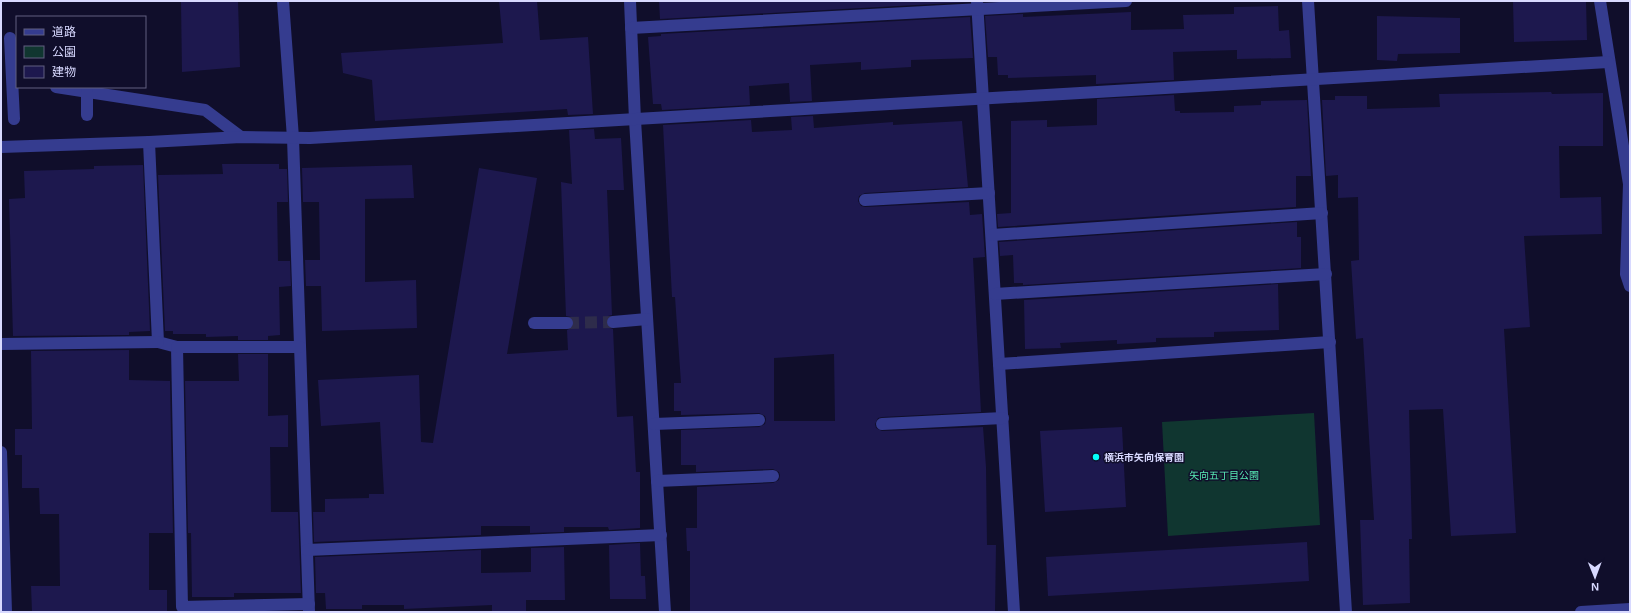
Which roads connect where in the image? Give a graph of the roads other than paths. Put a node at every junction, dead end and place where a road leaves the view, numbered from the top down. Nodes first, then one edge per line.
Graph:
1 (283, 1) edge
2 (630, 1) edge
3 (1126, 1) edge
4 (1308, 1) edge
5 (1600, 1) edge
6 (977, 6) edge
7 (631, 28) junction
8 (10, 38) dead end
9 (1608, 62) junction
10 (1313, 79) junction
11 (10, 80) edge
12 (62, 88) edge
13 (88, 92) junction
14 (983, 100) junction
15 (87, 115) dead end
16 (14, 119) dead end
17 (635, 120) junction
18 (241, 137) junction
19 (293, 138) junction
20 (149, 142) junction
21 (1, 147) edge
22 (989, 193) junction
23 (864, 200) dead end
24 (1322, 214) junction
25 (992, 235) junction
26 (1326, 274) junction
27 (1630, 286) edge
28 (995, 294) junction
29 (647, 319) junction
30 (613, 322) tunnel mouth
31 (534, 323) dead end
32 (567, 323) tunnel mouth
33 (158, 342) junction
34 (1330, 342) junction
35 (1, 344) edge
36 (177, 347) junction
37 (300, 347) junction
38 (999, 364) junction
39 (1003, 418) junction
40 (759, 420) dead end
41 (654, 424) junction
42 (882, 424) dead end
43 (1, 452) edge
44 (773, 476) dead end
45 (657, 481) junction
46 (661, 535) junction
47 (307, 550) junction
48 (309, 608) edge
49 (1630, 609) edge
50 (6, 612) edge
51 (665, 612) edge
52 (1014, 612) edge
53 (1346, 612) edge
54 (1581, 612) edge
55 (1596, 612) edge

1 - 19 street
2 - 7 street
3 - 6 street
4 - 10 street
5 - 9 street
6 - 7 street
6 - 14 street
7 - 17 street
8 - 11 street
9 - 10 street
9 - 27 street
10 - 14 street
10 - 24 street
11 - 16 street
12 - 13 street
13 - 15 street
13 - 18 street
14 - 17 street
14 - 22 street
17 - 19 street
17 - 29 street
18 - 19 street
18 - 20 street
19 - 37 street
20 - 21 street
20 - 33 street
22 - 23 street
22 - 25 street
24 - 25 street
24 - 26 street
25 - 28 street
26 - 28 street
26 - 34 street
28 - 38 street
29 - 30 street
29 - 41 street
31 - 32 street
33 - 35 street
33 - 36 street
34 - 38 street
34 - 53 street
36 - 37 street
36 - 48 street
37 - 47 street
38 - 39 street
39 - 42 street
39 - 52 street
40 - 41 street
41 - 45 street
43 - 50 street
44 - 45 street
45 - 46 street
46 - 47 street
46 - 51 street
47 - 48 street
49 - 55 street
54 - 55 street

